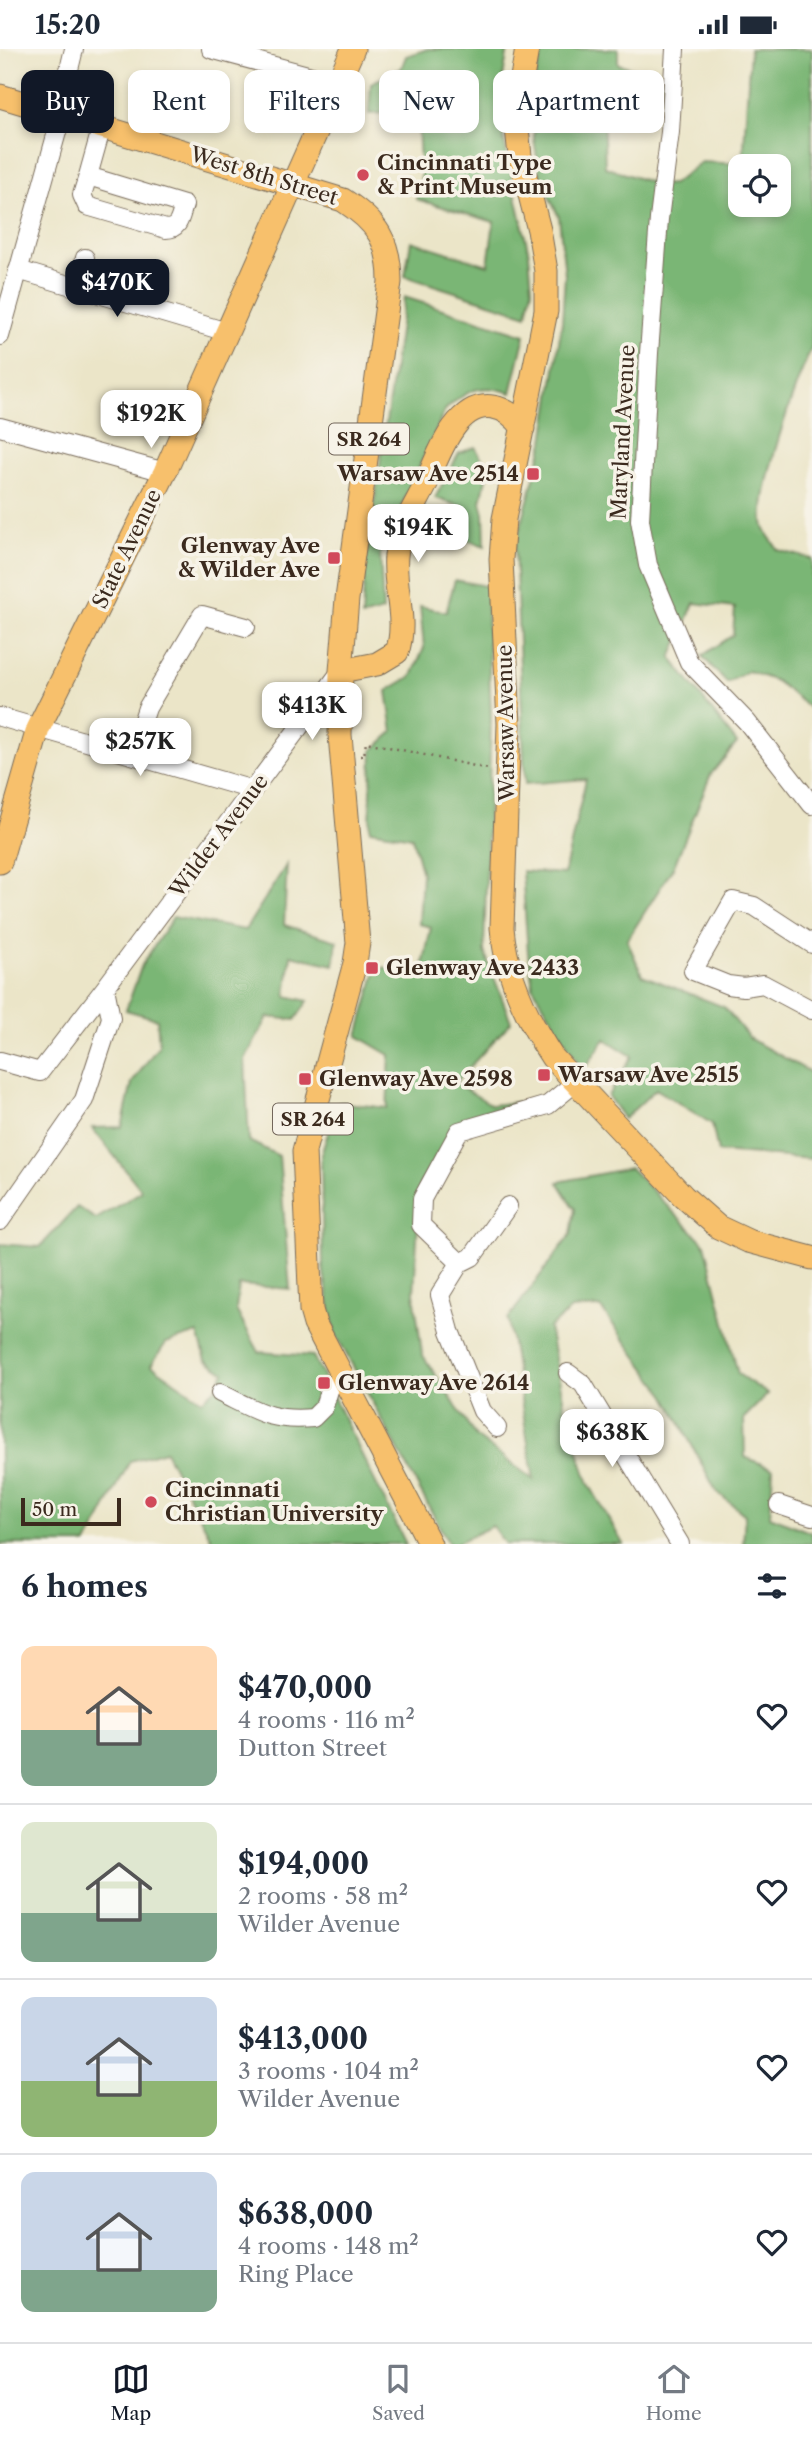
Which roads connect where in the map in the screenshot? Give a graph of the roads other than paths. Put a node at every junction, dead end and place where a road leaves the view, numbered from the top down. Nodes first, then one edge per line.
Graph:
1 (74, 49) edge
2 (211, 49) edge
3 (353, 49) edge
4 (527, 49) edge
5 (675, 49) edge
6 (268, 56) edge
7 (69, 70) edge
8 (304, 70) edge
9 (343, 70) edge
10 (0, 96) edge
11 (21, 102) edge
12 (114, 131) edge
13 (57, 133) edge
14 (100, 133) edge
15 (315, 133) edge
16 (88, 176) junction
17 (293, 185) junction
18 (85, 258) dead end
19 (18, 270) junction
20 (76, 287) junction
21 (227, 332) junction
22 (0, 336) edge
23 (0, 427) edge
24 (523, 428) junction
25 (165, 473) junction
26 (246, 627) dead end
27 (341, 671) junction
28 (0, 717) edge
29 (38, 729) junction
30 (131, 755) junction
31 (253, 790) junction
32 (812, 805) edge
33 (0, 862) edge
34 (812, 944) edge
35 (105, 988) junction
36 (812, 1010) edge
37 (0, 1061) edge
38 (576, 1082) junction
39 (508, 1206) dead end
40 (0, 1221) edge
41 (812, 1258) edge
42 (460, 1263) junction
43 (568, 1373) dead end
44 (343, 1380) junction
45 (220, 1393) dead end
46 (497, 1428) dead end
47 (779, 1505) dead end
48 (812, 1516) edge
49 (430, 1544) edge
50 (680, 1544) edge

1 - 7 street
2 - 6 street
3 - 9 main road, State Avenue
4 - 24 main road, Warsaw Avenue
5 - 32 street, Maryland Avenue
6 - 8 street
10 - 11 main road, West 8th Street
12 - 17 main road, West 8th Street
13 - 19 street
14 - 16 street
15 - 17 main road, State Avenue
16 - 16 street
17 - 21 main road, State Avenue
17 - 27 main road, West 8th Street / SR 264
18 - 20 street
19 - 20 street
19 - 22 street
20 - 21 street
21 - 25 main road, State Avenue
23 - 25 street
24 - 27 main road
24 - 38 main road, Warsaw Avenue
25 - 29 main road, State Avenue
26 - 30 street
27 - 31 street, Wilder Avenue
27 - 44 main road, SR 264
28 - 29 street
29 - 30 street
29 - 33 main road, State Avenue
30 - 31 street
31 - 35 street, Wilder Avenue
34 - 36 street
35 - 37 street, Wilder Avenue
35 - 40 street
38 - 41 main road, Warsaw Avenue
38 - 42 street
39 - 42 street
42 - 46 street
43 - 50 street
44 - 45 street
44 - 49 main road, SR 264
47 - 48 street

